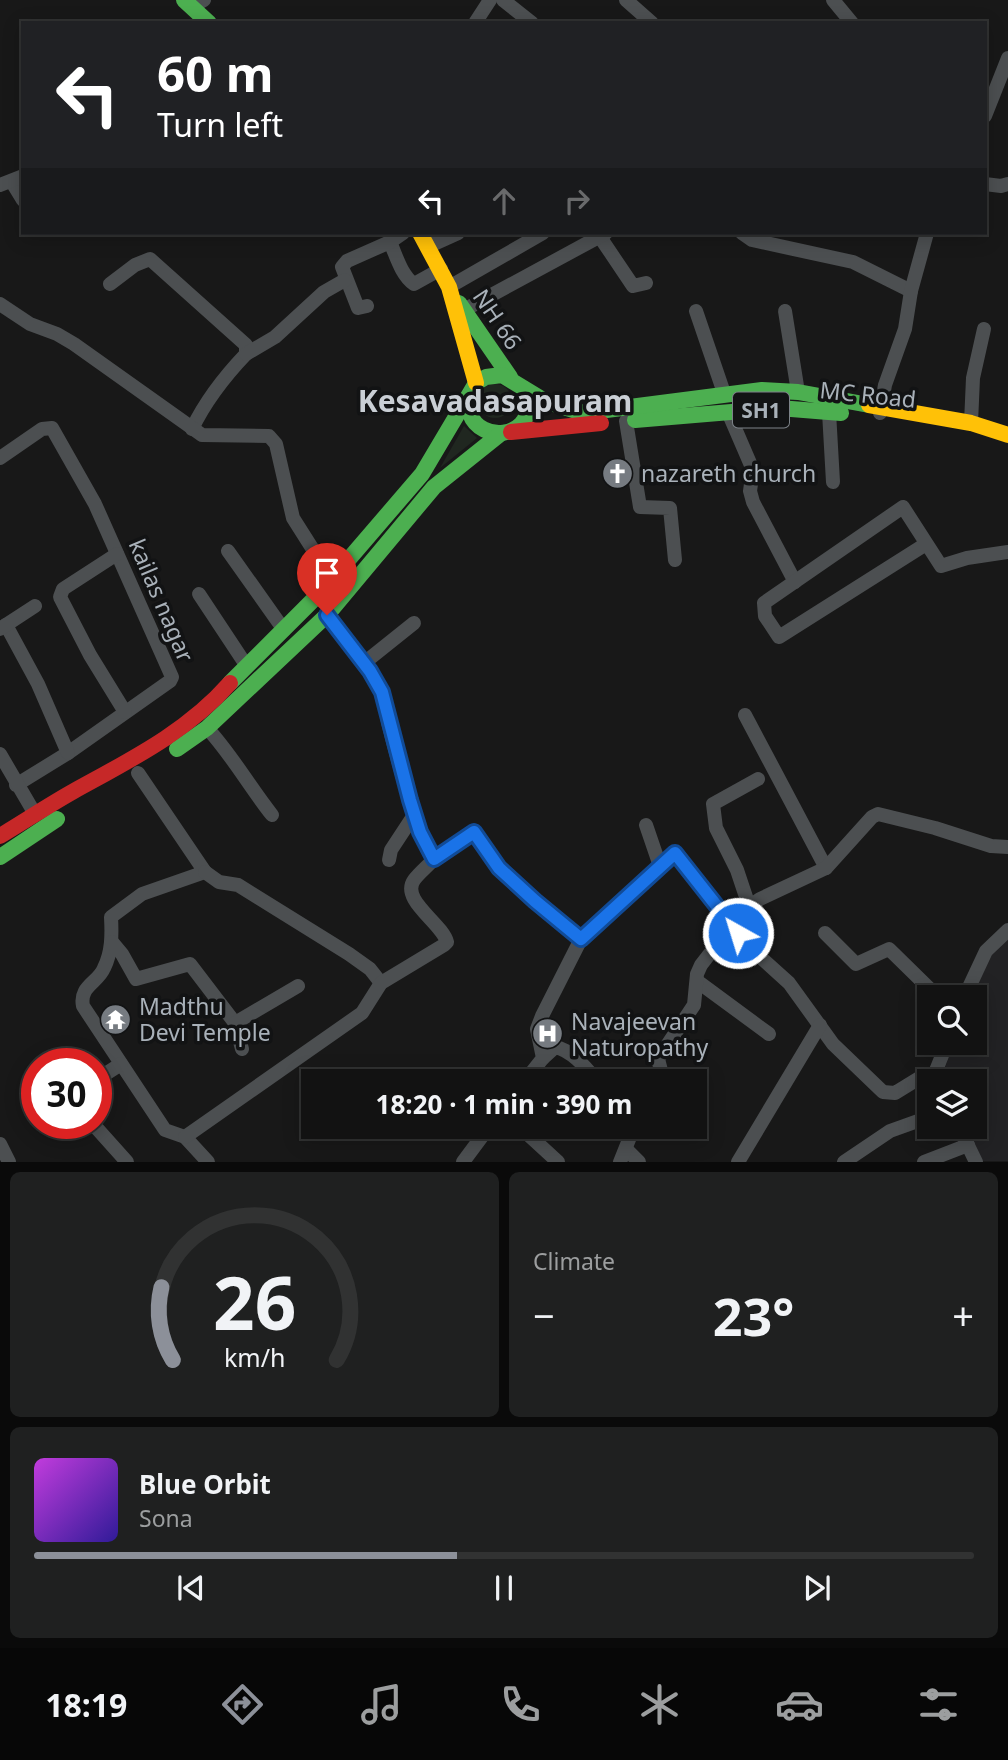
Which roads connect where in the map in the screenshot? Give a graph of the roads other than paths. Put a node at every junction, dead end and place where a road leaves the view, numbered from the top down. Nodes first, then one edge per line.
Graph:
1 (490, 0) edge
2 (503, 0) edge
3 (626, 0) edge
4 (833, 0) edge
5 (193, 2) edge
6 (207, 21) edge
7 (476, 21) edge
8 (529, 21) edge
9 (650, 21) edge
10 (850, 21) edge
11 (1008, 58) edge
12 (997, 82) edge
13 (987, 110) edge
14 (11, 181) edge
15 (987, 184) edge
16 (1008, 184) edge
17 (21, 197) edge
18 (400, 235) edge
19 (448, 235) edge
20 (540, 235) edge
21 (603, 235) edge
22 (745, 235) edge
23 (926, 235) edge
24 (423, 240) edge
25 (390, 242) junction
26 (441, 269) junction
27 (345, 280) junction
28 (646, 283) dead end
29 (110, 284) dead end
30 (449, 287) junction
31 (911, 291) junction
32 (0, 304) edge
33 (367, 306) dead end
34 (464, 310) junction
35 (696, 311) dead end
36 (785, 311) dead end
37 (984, 329) dead end
38 (246, 354) junction
39 (510, 377) junction
40 (524, 389) junction
41 (472, 391) junction
42 (798, 392) junction
43 (724, 393) junction
44 (728, 412) junction
45 (829, 412) junction
46 (880, 412) junction
47 (626, 421) junction
48 (971, 422) junction
49 (192, 429) junction
50 (505, 433) junction
51 (1008, 435) edge
52 (1008, 448) edge
53 (0, 458) edge
54 (422, 474) junction
55 (833, 482) dead end
56 (434, 487) junction
57 (926, 544) junction
58 (228, 551) dead end
59 (1008, 552) edge
60 (117, 554) junction
61 (675, 560) dead end
62 (336, 574) junction
63 (795, 582) junction
64 (199, 594) dead end
65 (34, 606) dead end
66 (327, 615) junction
67 (414, 623) dead end
68 (3, 627) edge
69 (284, 631) junction
70 (364, 663) junction
71 (246, 664) junction
72 (125, 712) junction
73 (745, 715) dead end
74 (207, 727) junction
75 (68, 753) junction
76 (0, 754) edge
77 (138, 773) junction
78 (758, 779) dead end
79 (16, 785) junction
80 (35, 814) junction
81 (272, 815) dead end
82 (414, 815) junction
83 (646, 825) dead end
84 (0, 836) edge
85 (1008, 847) edge
86 (2, 851) edge
87 (434, 859) junction
88 (388, 860) dead end
89 (660, 866) junction
90 (827, 868) junction
91 (205, 872) junction
92 (749, 906) junction
93 (728, 921) junction
94 (1008, 930) edge
95 (825, 933) dead end
96 (581, 939) junction
97 (112, 942) junction
98 (697, 981) junction
99 (381, 983) junction
100 (926, 985) edge
101 (970, 985) edge
102 (298, 986) dead end
103 (235, 1023) junction
104 (820, 1025) junction
105 (769, 1034) dead end
106 (242, 1049) dead end
107 (543, 1058) junction
108 (121, 1064) junction
109 (534, 1069) edge
110 (587, 1069) edge
111 (661, 1069) edge
112 (112, 1070) edge
113 (917, 1079) edge
114 (917, 1121) edge
115 (185, 1137) junction
116 (107, 1139) edge
117 (480, 1139) edge
118 (533, 1139) edge
119 (965, 1139) edge
120 (0, 1144) edge
121 (968, 1145) junction
122 (623, 1155) edge
123 (9, 1161) edge
124 (127, 1161) edge
125 (208, 1161) edge
126 (463, 1161) edge
127 (558, 1161) edge
128 (639, 1161) edge
129 (738, 1161) edge
130 (844, 1161) edge
131 (924, 1161) edge
132 (976, 1161) edge

1 - 7 street
2 - 8 street
3 - 9 street
4 - 10 street
5 - 6 main road
11 - 12 street
12 - 13 street
14 - 17 street
15 - 16 street
18 - 25 street
19 - 24 street
20 - 30 street
21 - 28 street
21 - 34 street
22 - 31 street
23 - 31 street
24 - 26 main road
25 - 26 street
25 - 27 street
26 - 30 main road
27 - 33 street
27 - 38 street
29 - 38 street
30 - 34 main road, NH 66
30 - 41 main road
31 - 46 street
32 - 49 street
34 - 39 main road, NH 66
35 - 43 street
36 - 42 street
37 - 48 street
38 - 49 street
39 - 40 main road, NH 66
39 - 41 main road, NH 66
40 - 43 main road, MC Road / SH1
40 - 50 main road
41 - 50 main road
41 - 54 main road
42 - 43 main road, MC Road / SH1
42 - 46 main road, MC Road / SH1
44 - 45 main road, MC Road / SH1
44 - 47 main road, MC Road / SH1
44 - 63 street
45 - 46 main road, MC Road / SH1
45 - 55 street
46 - 48 main road, MC Road / SH1
46 - 52 main road, MC Road / SH1
47 - 50 main road, MC Road / SH1
47 - 61 street
48 - 51 main road, MC Road / SH1
49 - 62 street
50 - 56 main road
53 - 60 street, kailas nagar
54 - 56 main road
54 - 62 main road
56 - 66 main road
57 - 59 street
57 - 63 street
57 - 63 street
58 - 69 street
60 - 72 street, kailas nagar
60 - 72 street
62 - 69 main road
64 - 71 street
65 - 68 street
66 - 70 street
66 - 74 main road
67 - 70 street
68 - 75 street
69 - 71 main road
70 - 82 street
71 - 80 main road
72 - 75 street, kailas nagar
73 - 90 street
74 - 77 main road
74 - 81 street
75 - 79 street, kailas nagar
76 - 79 street
77 - 86 main road
77 - 91 street
78 - 92 street
79 - 80 street
80 - 84 main road
82 - 87 street
82 - 88 street
83 - 89 street
85 - 90 street
87 - 96 street
87 - 99 street
89 - 93 street
89 - 96 street
90 - 92 street
91 - 97 street
91 - 99 street
92 - 93 street
93 - 98 street
93 - 104 street
94 - 101 street
95 - 100 street
96 - 107 street
97 - 103 street
97 - 108 street
98 - 105 street
98 - 111 street
99 - 115 street
102 - 103 street
103 - 106 street
104 - 113 street
104 - 129 street
107 - 109 street
107 - 110 street
108 - 112 street
108 - 115 street
114 - 130 street
115 - 125 street
116 - 124 street
117 - 126 street
118 - 127 street
119 - 121 street
120 - 123 street
121 - 131 street
121 - 132 street
122 - 128 street

